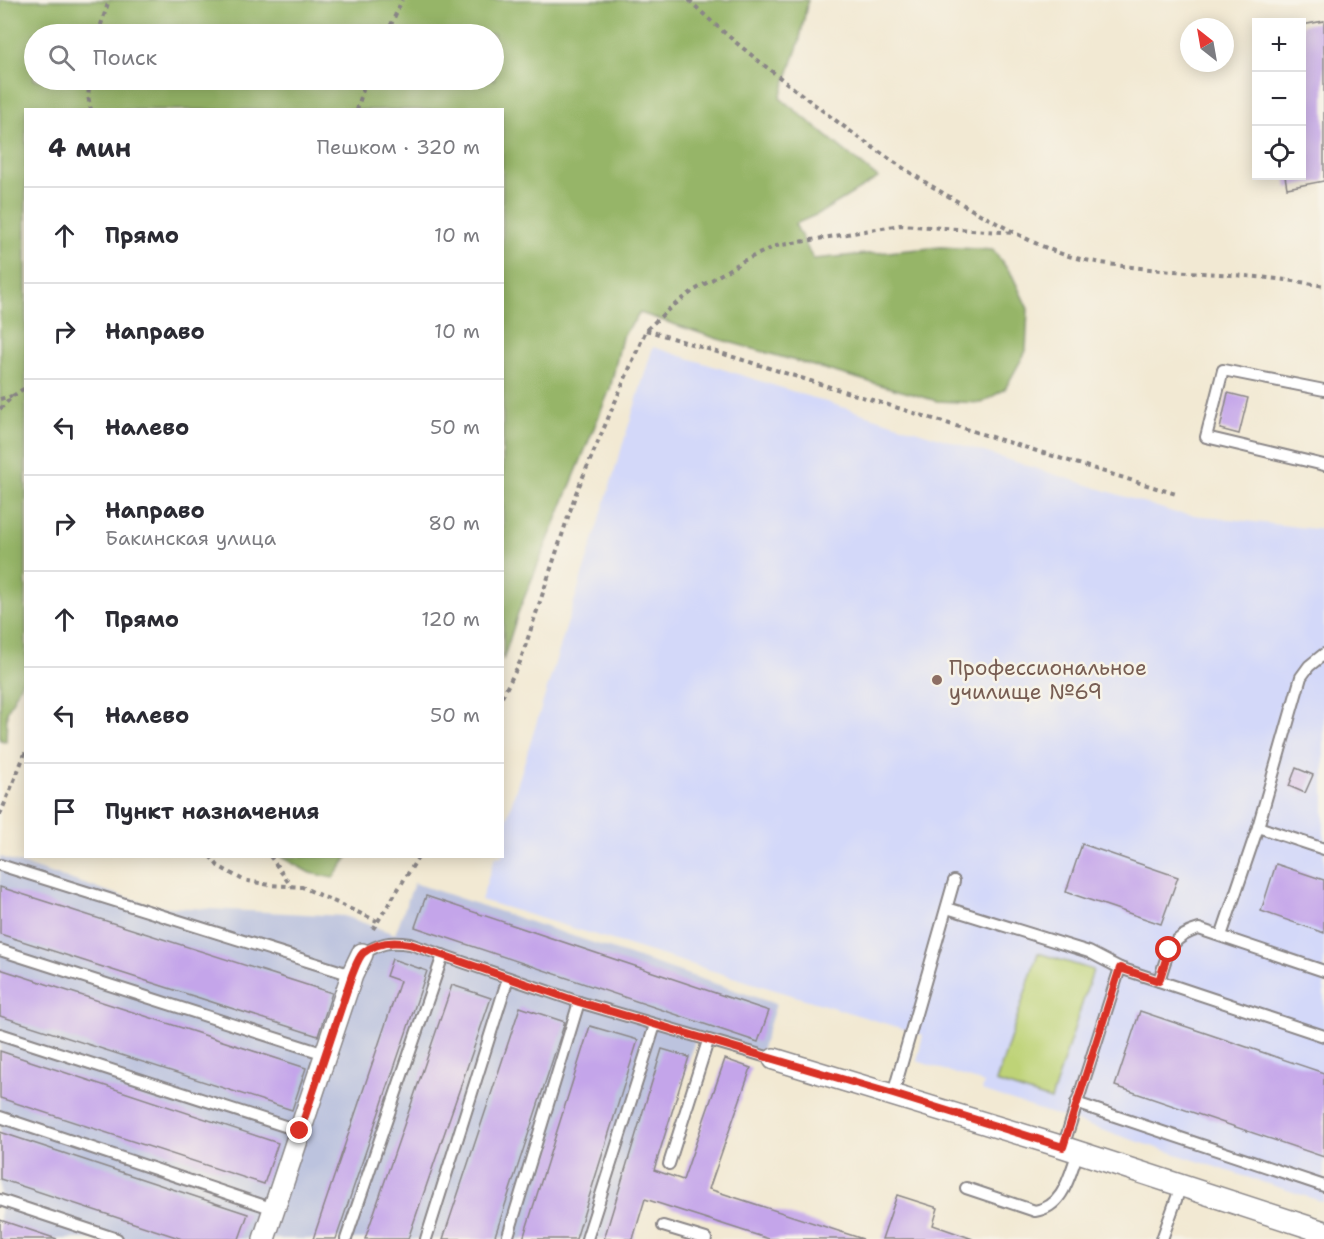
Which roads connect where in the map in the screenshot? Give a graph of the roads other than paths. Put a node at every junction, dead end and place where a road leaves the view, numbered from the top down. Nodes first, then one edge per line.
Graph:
1 (1324, 390) edge
2 (1324, 465) edge
3 (1324, 654) edge
4 (1258, 827) junction
5 (1324, 849) edge
6 (0, 865) edge
7 (954, 881) dead end
8 (946, 908) junction
9 (1221, 936) junction
10 (0, 950) edge
11 (362, 954) joint
12 (443, 955) junction
13 (1120, 968) junction
14 (1324, 971) edge
15 (352, 975) junction
16 (508, 978) junction
17 (1159, 981) junction
18 (579, 1002) junction
19 (655, 1025) junction
20 (0, 1034) edge
21 (1324, 1036) edge
22 (708, 1041) junction
23 (326, 1054) junction
24 (774, 1059) joint
25 (893, 1094) junction
26 (1076, 1103) junction
27 (0, 1117) edge
28 (300, 1131) junction
29 (1071, 1150) junction
30 (669, 1164) dead end
31 (1181, 1186) junction
32 (1324, 1186) edge
33 (966, 1188) dead end
34 (0, 1200) edge
35 (274, 1209) junction
36 (663, 1226) dead end
37 (1324, 1232) edge
38 (117, 1239) edge
39 (264, 1239) edge
40 (346, 1239) edge
41 (426, 1239) edge
42 (507, 1239) edge
43 (587, 1239) edge
44 (706, 1239) edge
45 (1162, 1239) edge

1 - 2 lane
3 - 4 lane
4 - 5 lane
4 - 9 lane
6 - 15 lane
7 - 8 lane
8 - 13 lane
8 - 25 lane
9 - 14 lane
9 - 17 lane
10 - 23 lane
11 - 12 lane
11 - 15 street
12 - 16 lane
12 - 40 lane
13 - 17 lane
13 - 26 lane
15 - 23 street
16 - 18 lane
16 - 41 lane
17 - 21 lane
18 - 19 lane
18 - 42 lane
19 - 22 lane
19 - 43 lane
20 - 28 lane
22 - 24 lane
22 - 30 lane
23 - 28 street
24 - 25 street
25 - 29 street
26 - 29 lane
26 - 32 lane
27 - 35 lane
28 - 35 street
29 - 31 street
29 - 33 lane
31 - 37 street
31 - 45 lane
34 - 38 lane
35 - 39 street
36 - 44 lane

